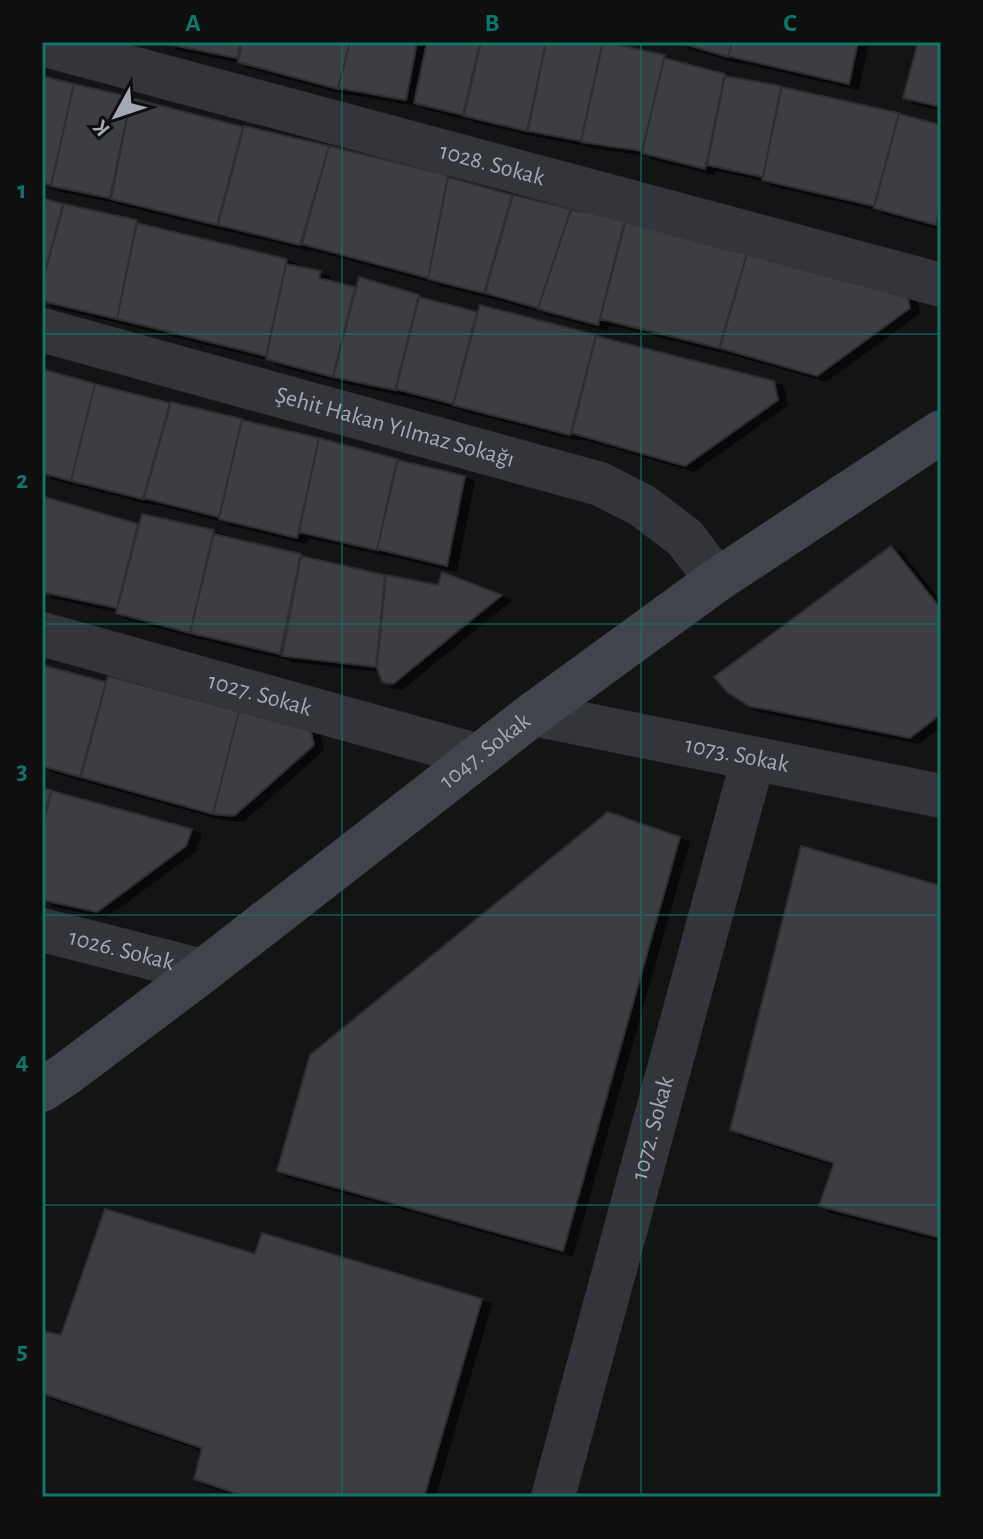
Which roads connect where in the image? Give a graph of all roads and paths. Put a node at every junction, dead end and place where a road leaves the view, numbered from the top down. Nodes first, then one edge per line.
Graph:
1 (42, 44) edge
2 (941, 285) edge
3 (42, 330) edge
4 (941, 432) edge
5 (717, 580) junction
6 (42, 634) edge
7 (533, 714) junction
8 (479, 756) junction
9 (753, 759) junction
10 (941, 796) edge
11 (42, 930) edge
12 (203, 971) junction
13 (42, 1090) edge
14 (553, 1497) edge

1 - 2 street, 1028. Sokak
3 - 5 street, Şehit Hakan Yılmaz Sokağı
4 - 5 main road, 1047. Sokak
5 - 7 main road, 1047. Sokak
6 - 8 street, 1027. Sokak
7 - 8 main road, 1047. Sokak
7 - 9 street, 1073. Sokak
8 - 12 main road, 1047. Sokak
9 - 10 street, 1073. Sokak
9 - 14 street, 1072. Sokak
11 - 12 street, 1026. Sokak
12 - 13 main road, 1047. Sokak

